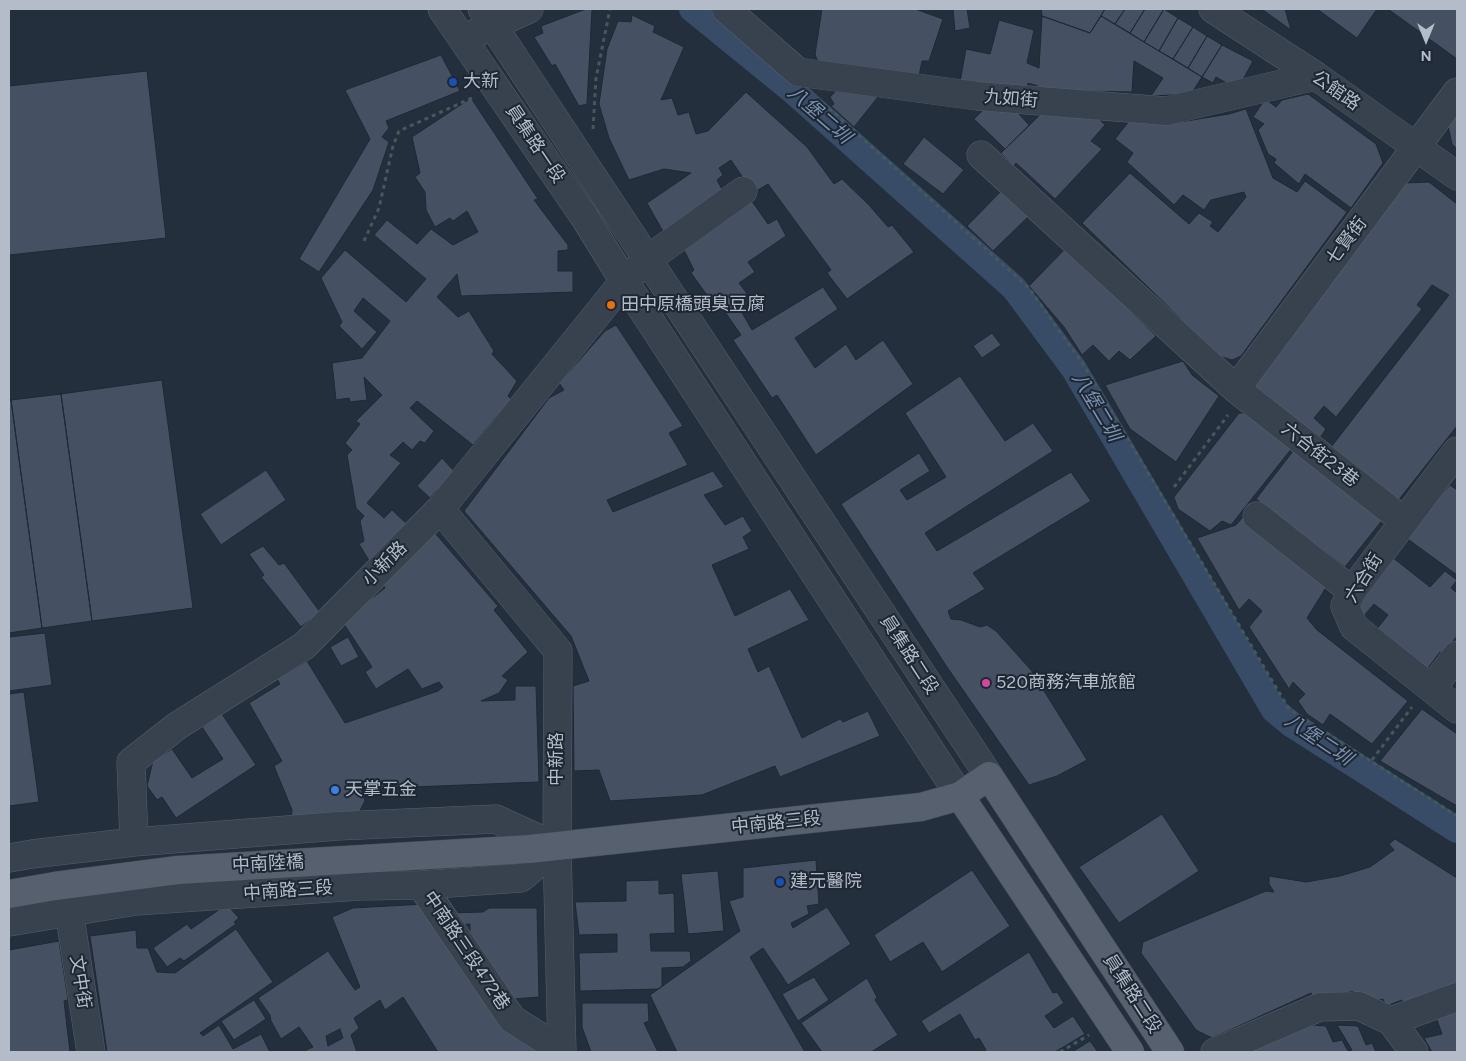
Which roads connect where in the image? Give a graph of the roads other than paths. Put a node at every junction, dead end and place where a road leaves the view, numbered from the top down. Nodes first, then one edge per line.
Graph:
1 (442, 9) edge
2 (529, 9) edge
3 (726, 9) edge
4 (1230, 13) edge
5 (487, 17) edge
6 (464, 40) junction
7 (1316, 76) junction
8 (1457, 92) edge
9 (1416, 148) junction
10 (981, 155) dead end
11 (1457, 176) edge
12 (743, 191) dead end
13 (648, 259) junction
14 (624, 281) junction
15 (1239, 392) junction
16 (1457, 451) edge
17 (440, 509) junction
18 (1257, 516) dead end
19 (1404, 521) junction
20 (1352, 591) junction
21 (1457, 655) edge
22 (1432, 688) junction
23 (1457, 709) edge
24 (989, 776) junction
25 (960, 796) junction
26 (134, 842) junction
27 (557, 846) junction
28 (529, 849) joint
29 (9, 858) edge
30 (421, 885) junction
31 (9, 894) edge
32 (69, 911) junction
33 (9, 922) edge
34 (1457, 997) edge
35 (1391, 1021) junction
36 (562, 1051) edge
37 (91, 1052) edge
38 (1130, 1052) edge
39 (1170, 1052) edge
40 (1215, 1052) edge
41 (1414, 1052) edge

1 - 6 street, 員集路一段
2 - 5 street
3 - 7 street, 九如街
4 - 7 street, 公館路
5 - 6 street
5 - 13 street, 員集路一段
6 - 14 street, 員集路一段
7 - 9 street, 公館路
8 - 9 street, 七賢街
9 - 11 street, 公館路
9 - 15 street, 七賢街
10 - 15 street
12 - 13 street, 小新路
13 - 14 street, 小新路
13 - 24 street, 員集路二段
14 - 17 street, 小新路
14 - 25 street, 員集路二段
15 - 19 street, 六合街23巷
16 - 19 street, 六合街
17 - 26 street, 小新路
17 - 27 street, 中新路
18 - 20 street
19 - 20 street, 六合街
20 - 22 street, 六合街
21 - 22 street
22 - 23 street, 六合街
24 - 25 main road, 中南路三段
24 - 39 main road, 員集路二段
25 - 27 main road, 中南路三段
25 - 38 main road, 員集路二段
26 - 27 street, 中南路三段
26 - 29 street, 中南路三段
27 - 28 main road, 中南路三段
27 - 30 street, 中南路三段
27 - 36 street, 中新路
28 - 31 main road, 中南陸橋
30 - 32 street, 中南路三段
30 - 36 street, 中南路三段472巷
32 - 33 street, 中南路三段
32 - 37 street, 文中街
34 - 35 street
35 - 40 street
35 - 41 street

